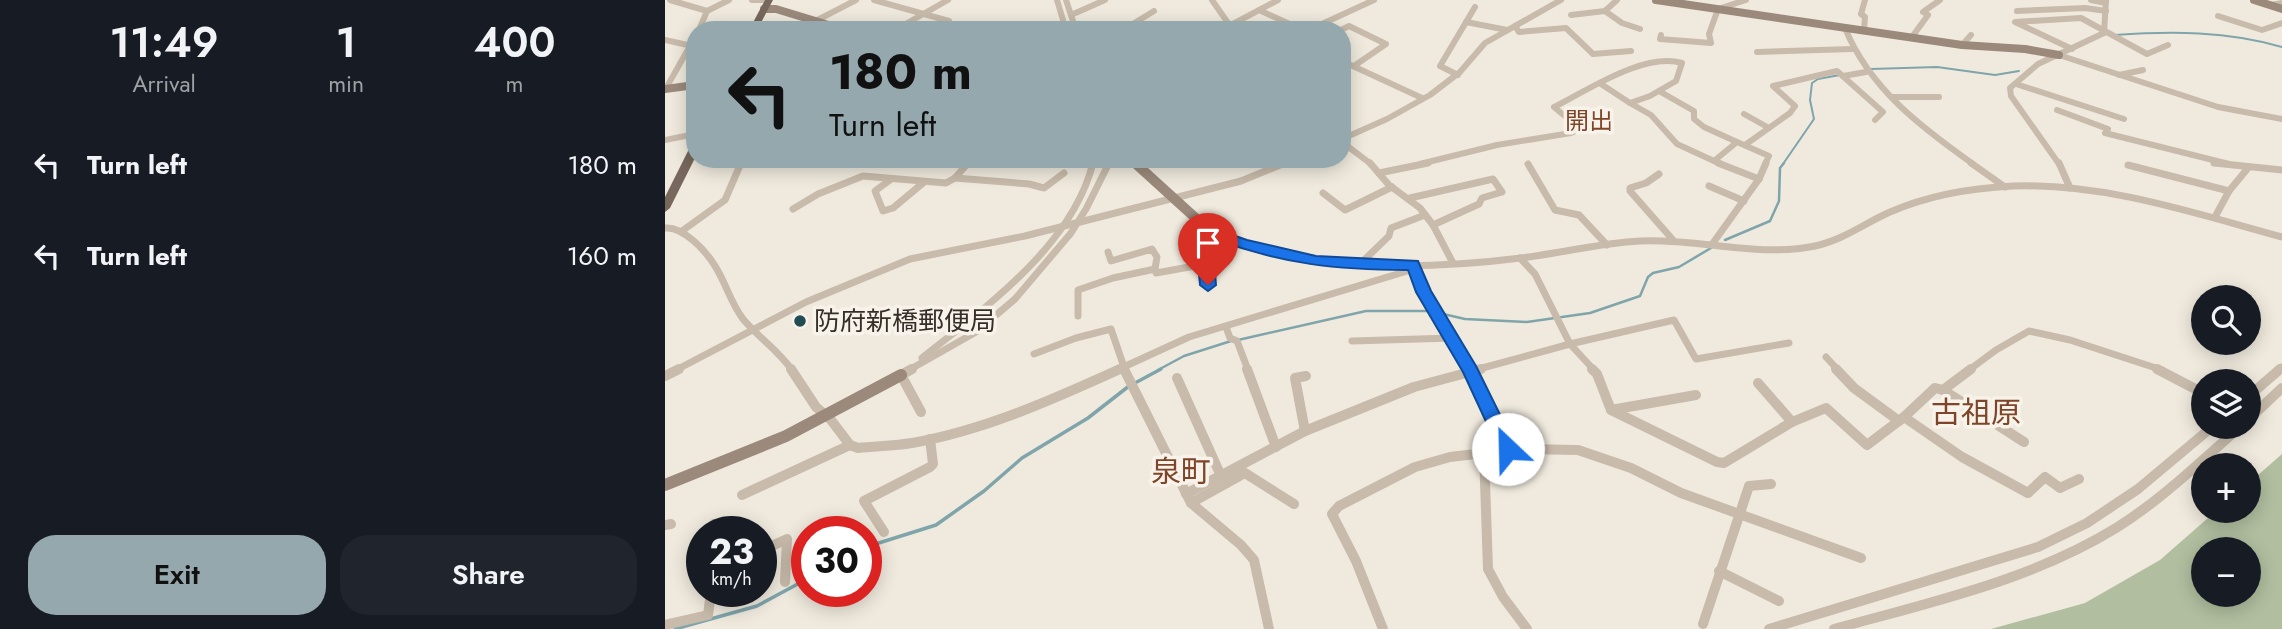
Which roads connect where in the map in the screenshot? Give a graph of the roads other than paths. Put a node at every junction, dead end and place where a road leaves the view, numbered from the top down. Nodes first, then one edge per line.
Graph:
1 (672, 0) edge
2 (729, 0) edge
3 (752, 0) edge
4 (769, 0) edge
5 (856, 0) edge
6 (874, 0) edge
7 (948, 0) edge
8 (1057, 0) edge
9 (1066, 0) edge
10 (1105, 0) edge
11 (1212, 0) edge
12 (1278, 0) edge
13 (1374, 0) edge
14 (1561, 0) edge
15 (1617, 0) edge
16 (1656, 0) edge
17 (1746, 0) edge
18 (1865, 0) edge
19 (1940, 0) edge
20 (2091, 0) edge
21 (2254, 0) edge
22 (1672, 1) edge
23 (2106, 2) edge
24 (2282, 3) edge
25 (665, 4) edge
26 (2271, 5) junction
27 (1475, 7) dead end
28 (764, 9) junction
29 (1259, 9) junction
30 (1718, 9) junction
31 (2282, 9) edge
32 (1154, 10) dead end
33 (707, 11) junction
34 (1605, 11) junction
35 (2017, 11) dead end
36 (2106, 11) junction
37 (924, 14) junction
38 (1071, 15) junction
39 (1571, 15) dead end
40 (2218, 16) dead end
41 (704, 21) edge
42 (758, 21) edge
43 (815, 21) joint
44 (911, 21) edge
45 (949, 21) dead end
46 (1063, 21) edge
47 (1073, 21) edge
48 (1137, 21) edge
49 (1229, 21) edge
50 (1237, 21) edge
51 (1284, 21) edge
52 (1328, 21) edge
53 (1466, 22) junction
54 (2282, 23) edge
55 (1515, 26) junction
56 (1351, 27) edge
57 (1845, 27) junction
58 (1640, 29) dead end
59 (1507, 30) junction
60 (1864, 30) junction
61 (2104, 33) junction
62 (1661, 35) dead end
63 (1971, 35) dead end
64 (1912, 37) junction
65 (665, 40) edge
66 (686, 45) edge
67 (1962, 45) junction
68 (2168, 45) dead end
69 (2072, 48) junction
70 (1853, 49) junction
71 (1631, 51) dead end
72 (1757, 52) dead end
73 (2059, 55) junction
74 (686, 56) edge
75 (1351, 65) edge
76 (1354, 66) junction
77 (2143, 70) dead end
78 (1866, 72) junction
79 (1458, 75) junction
80 (2119, 75) junction
81 (1843, 76) junction
82 (2016, 83) junction
83 (1601, 84) junction
84 (686, 86) edge
85 (665, 90) edge
86 (1659, 91) junction
87 (1893, 97) junction
88 (1939, 97) dead end
89 (1422, 98) junction
90 (1630, 103) junction
91 (2057, 110) dead end
92 (1744, 114) dead end
93 (2115, 116) junction
94 (2124, 119) dead end
95 (2282, 119) edge
96 (1875, 120) dead end
97 (1769, 128) junction
98 (2105, 134) junction
99 (686, 135) edge
100 (1351, 136) edge
101 (666, 137) edge
102 (1741, 143) junction
103 (1351, 148) edge
104 (1714, 161) junction
105 (1528, 164) dead end
106 (686, 165) edge
107 (2128, 165) dead end
108 (739, 168) edge
109 (963, 168) edge
110 (1091, 168) edge
111 (1106, 168) edge
112 (1141, 168) edge
113 (1272, 168) edge
114 (2248, 168) junction
115 (2282, 170) edge
116 (1064, 173) dead end
117 (1379, 173) junction
118 (1659, 174) dead end
119 (955, 178) junction
120 (1759, 179) junction
121 (890, 180) junction
122 (923, 183) junction
123 (1709, 186) dead end
124 (1392, 187) junction
125 (2005, 187) junction
126 (2070, 188) junction
127 (2229, 191) junction
128 (1323, 193) dead end
129 (1175, 198) junction
130 (1410, 198) junction
131 (1744, 201) junction
132 (665, 208) edge
133 (793, 209) dead end
134 (1425, 215) junction
135 (2215, 217) junction
136 (1081, 221) junction
137 (1433, 225) junction
138 (1063, 226) junction
139 (665, 229) edge
140 (682, 231) junction
141 (1212, 233) junction
142 (2282, 237) edge
143 (1673, 240) junction
144 (1713, 243) junction
145 (1607, 244) junction
146 (1108, 252) dead end
147 (1520, 258) junction
148 (1453, 262) junction
149 (1206, 264) junction
150 (1359, 265) junction
151 (1413, 267) junction
152 (1155, 268) junction
153 (1208, 285) dead end
154 (1078, 316) dead end
155 (1226, 327) junction
156 (753, 329) junction
157 (1452, 338) junction
158 (1352, 341) dead end
159 (1789, 343) dead end
160 (1570, 344) junction
161 (1034, 354) dead end
162 (1826, 357) dead end
163 (2282, 367) edge
164 (1124, 368) junction
165 (1470, 370) junction
166 (901, 375) junction
167 (665, 376) edge
168 (1306, 376) dead end
169 (1177, 378) dead end
170 (1758, 383) dead end
171 (2261, 385) edge
172 (2191, 386) edge
173 (2282, 388) edge
174 (1943, 390) junction
175 (1696, 395) dead end
176 (2261, 408) edge
177 (1611, 410) junction
178 (921, 412) dead end
179 (827, 418) junction
180 (1901, 419) junction
181 (1792, 422) junction
182 (1304, 431) junction
183 (930, 439) junction
184 (2198, 439) edge
185 (2226, 439) edge
186 (2024, 442) dead end
187 (850, 445) junction
188 (1276, 447) junction
189 (1508, 449) junction
190 (1483, 452) junction
191 (1221, 476) junction
192 (2079, 479) dead end
193 (1771, 484) dead end
194 (665, 485) edge
195 (742, 495) dead end
196 (1189, 499) junction
197 (1294, 504) dead end
198 (1739, 513) junction
199 (884, 532) dead end
200 (777, 544) edge
201 (1861, 558) dead end
202 (1719, 571) junction
203 (785, 582) dead end
204 (1779, 601) dead end
205 (709, 607) edge
206 (1703, 624) dead end
207 (665, 625) edge
208 (1269, 629) edge
209 (1383, 629) edge
210 (1527, 629) edge
211 (1769, 629) edge
212 (1834, 629) edge

1 - 25 street
1 - 33 street
2 - 33 street
3 - 4 street
4 - 28 main road
5 - 43 street
6 - 37 street
7 - 37 street
8 - 46 street
9 - 38 street
10 - 38 street
11 - 49 street
12 - 29 street
13 - 52 street
14 - 55 street
15 - 34 street
16 - 22 street
17 - 30 street
18 - 60 street
19 - 64 street
20 - 23 street
21 - 26 street
22 - 30 street
23 - 36 street
24 - 26 street
26 - 31 street
27 - 53 street
28 - 42 main road
28 - 43 street
29 - 50 street
29 - 51 street
30 - 57 street
30 - 62 street
32 - 48 street
33 - 41 street
34 - 39 street
34 - 58 street
35 - 36 street
36 - 61 street
37 - 44 street
37 - 45 street
38 - 47 street
40 - 54 street
53 - 59 street
53 - 79 street
55 - 59 street
55 - 71 street
56 - 76 street
57 - 60 street
57 - 70 street
59 - 79 street
60 - 64 street
61 - 68 street
61 - 69 street
61 - 69 street
63 - 67 street
64 - 67 street
65 - 66 street
67 - 73 street
69 - 73 street
70 - 72 street
70 - 78 street
73 - 80 street
73 - 82 street
74 - 85 street
75 - 76 street
76 - 89 street
77 - 80 street
78 - 81 street
78 - 87 street
79 - 89 street
80 - 95 street
81 - 96 street
81 - 97 street
82 - 93 street
82 - 126 street
83 - 86 street
83 - 90 street
83 - 117 street
84 - 85 street
86 - 90 street
86 - 102 street
87 - 88 street
87 - 125 street
89 - 100 street
90 - 104 street
91 - 98 street
92 - 97 street
93 - 94 street
93 - 98 street
97 - 102 street
98 - 114 street
99 - 101 street
102 - 104 street
102 - 120 street
103 - 117 street
104 - 120 street
105 - 145 street
106 - 132 main road
107 - 127 street
108 - 140 street
109 - 119 street
110 - 138 street
111 - 136 street
112 - 129 street
113 - 129 street
114 - 115 street
114 - 127 street
116 - 119 street
117 - 124 street
118 - 143 street
119 - 122 street
120 - 131 street
121 - 122 street
121 - 122 street
121 - 133 street
123 - 131 street
124 - 128 street
124 - 130 street
125 - 126 street
125 - 144 street
126 - 135 street
127 - 135 street
129 - 136 street
129 - 141 street
130 - 134 street
130 - 137 street
131 - 144 street
134 - 137 street
134 - 150 street
135 - 142 street
136 - 138 street
136 - 166 street
137 - 148 street
138 - 156 street
138 - 166 street
139 - 140 street
140 - 156 street
141 - 149 street
141 - 150 street
143 - 144 street
143 - 145 street
145 - 147 street
146 - 152 street
147 - 148 street
147 - 160 street
148 - 151 street
149 - 152 street
149 - 153 street
150 - 151 street
151 - 155 street
151 - 157 street
152 - 154 street
155 - 164 street
155 - 188 street
156 - 167 street
156 - 179 street
157 - 158 street
157 - 165 street
159 - 160 street
160 - 165 street
160 - 177 street
161 - 164 street
162 - 180 street
163 - 171 street
164 - 183 street
164 - 196 street
165 - 182 street
165 - 189 street
166 - 178 street
166 - 179 street
168 - 182 street
169 - 191 street
170 - 181 street
172 - 174 street
173 - 176 street
174 - 180 street
174 - 186 street
175 - 177 street
177 - 181 street
179 - 187 street
179 - 194 street
180 - 181 street
180 - 192 street
182 - 188 street
183 - 187 street
183 - 199 street
184 - 211 street
185 - 212 street
187 - 195 street
188 - 191 street
189 - 190 street
189 - 198 street
190 - 209 street
190 - 210 street
191 - 196 street
193 - 198 street
196 - 197 street
196 - 208 street
198 - 201 street
198 - 202 street
200 - 203 street
202 - 204 street
202 - 206 street
205 - 207 street

